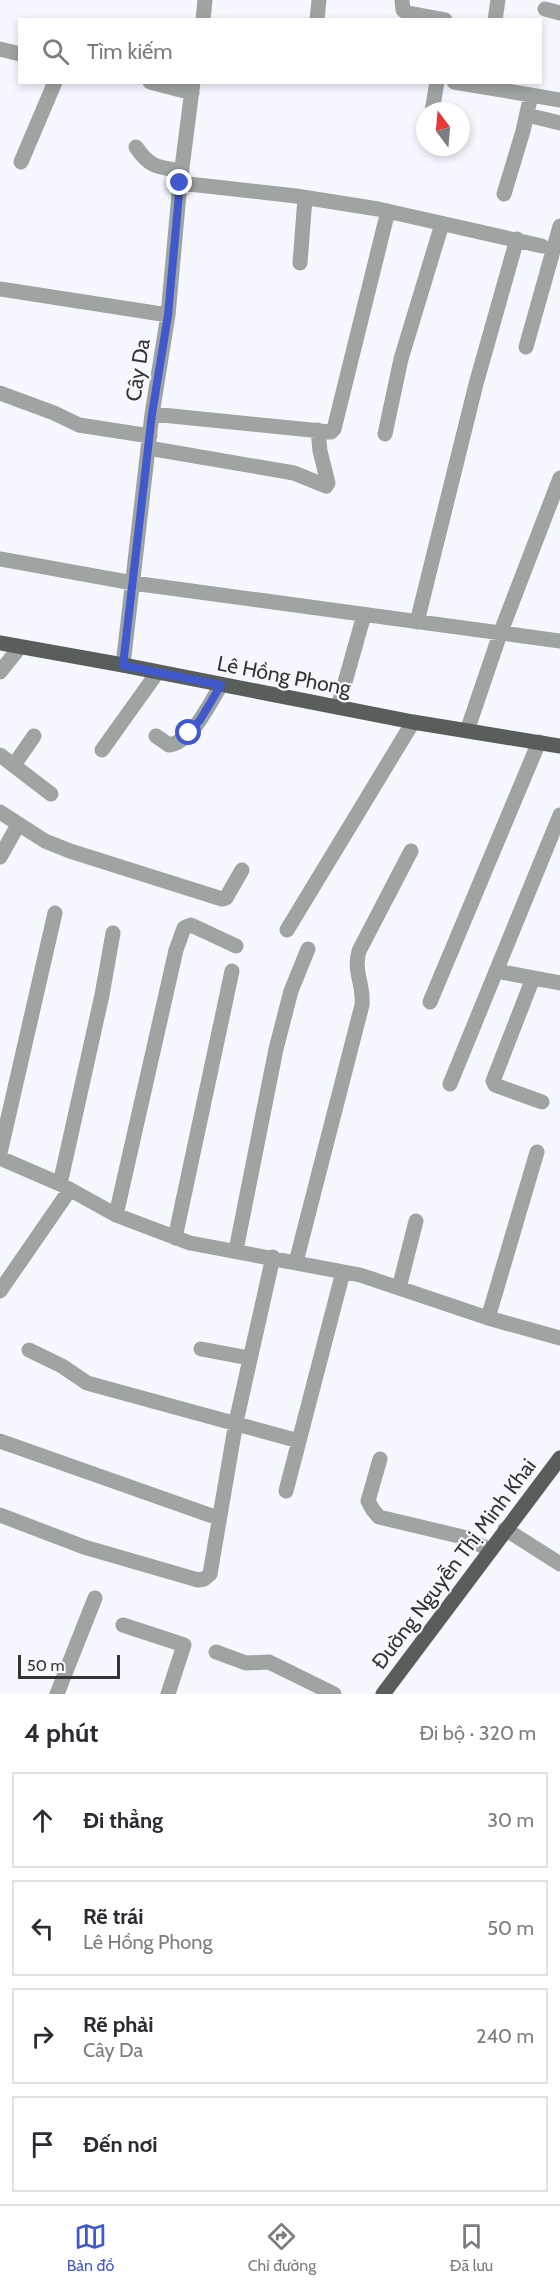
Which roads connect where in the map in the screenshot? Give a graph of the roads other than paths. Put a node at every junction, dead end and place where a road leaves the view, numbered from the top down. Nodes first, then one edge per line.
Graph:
1 (206, 0) edge
2 (319, 0) edge
3 (402, 0) edge
4 (498, 0) edge
5 (203, 18) edge
6 (317, 18) edge
7 (432, 18) edge
8 (495, 18) edge
9 (0, 49) edge
10 (18, 54) edge
11 (54, 84) edge
12 (164, 84) edge
13 (437, 84) edge
14 (488, 85) edge
15 (193, 88) edge
16 (531, 95) junction
17 (560, 100) edge
18 (434, 102) edge
19 (527, 115) junction
20 (560, 123) edge
21 (136, 147) dead end
22 (21, 162) dead end
23 (181, 177) junction
24 (504, 194) dead end
25 (305, 198) junction
26 (388, 211) junction
27 (442, 224) junction
28 (560, 226) edge
29 (517, 239) junction
30 (542, 246) dead end
31 (300, 263) dead end
32 (0, 289) edge
33 (168, 315) junction
34 (526, 347) dead end
35 (0, 393) edge
36 (152, 414) junction
37 (318, 430) junction
38 (385, 434) dead end
39 (149, 442) junction
40 (560, 478) edge
41 (0, 559) edge
42 (132, 583) junction
43 (364, 615) junction
44 (417, 622) junction
45 (500, 634) junction
46 (560, 641) edge
47 (0, 644) edge
48 (20, 647) junction
49 (123, 665) junction
50 (0, 672) edge
51 (157, 673) junction
52 (221, 685) junction
53 (338, 707) junction
54 (413, 722) junction
55 (467, 731) junction
56 (34, 736) dead end
57 (156, 736) dead end
58 (539, 742) junction
59 (560, 746) edge
60 (102, 750) dead end
61 (0, 755) edge
62 (14, 765) junction
63 (51, 794) dead end
64 (0, 812) edge
65 (560, 815) edge
66 (18, 825) junction
67 (411, 851) dead end
68 (0, 857) edge
69 (242, 870) dead end
70 (55, 913) dead end
71 (286, 930) dead end
72 (113, 933) dead end
73 (237, 946) dead end
74 (308, 949) dead end
75 (232, 971) dead end
76 (496, 971) junction
77 (533, 978) junction
78 (560, 983) edge
79 (430, 1002) dead end
80 (450, 1084) dead end
81 (542, 1102) dead end
82 (537, 1152) dead end
83 (0, 1153) edge
84 (0, 1158) edge
85 (65, 1188) junction
86 (116, 1215) junction
87 (416, 1221) dead end
88 (175, 1238) junction
89 (236, 1250) junction
90 (273, 1257) junction
91 (296, 1262) junction
92 (342, 1272) junction
93 (399, 1288) junction
94 (0, 1291) edge
95 (488, 1318) junction
96 (560, 1338) edge
97 (201, 1349) dead end
98 (29, 1350) dead end
99 (249, 1358) junction
100 (236, 1422) junction
101 (0, 1441) edge
102 (299, 1441) junction
103 (560, 1458) edge
104 (380, 1459) dead end
105 (286, 1491) dead end
106 (0, 1515) edge
107 (218, 1518) junction
108 (505, 1529) junction
109 (491, 1550) junction
110 (560, 1564) edge
111 (95, 1598) dead end
112 (123, 1624) dead end
113 (216, 1652) dead end
114 (57, 1694) edge
115 (168, 1694) edge
116 (334, 1694) edge
117 (382, 1694) edge

1 - 5 street
2 - 6 street
3 - 7 street
4 - 8 street
9 - 10 street
11 - 22 street
12 - 15 street
13 - 18 street
14 - 16 street
15 - 23 street, Cây Da
16 - 17 street
16 - 19 street
19 - 20 street
19 - 24 street
21 - 23 street
23 - 25 street
23 - 33 street, Cây Da
25 - 26 street
25 - 31 street
26 - 27 street
26 - 37 street
27 - 29 street
27 - 38 street
28 - 34 street
29 - 30 street
29 - 44 street
32 - 33 street
33 - 36 street, Cây Da
35 - 39 street
36 - 37 street
36 - 39 street, Cây Da
37 - 39 street
39 - 42 street, Cây Da
40 - 45 street
41 - 42 street
42 - 43 street
42 - 49 street, Cây Da
43 - 44 street
43 - 53 street
44 - 45 street
45 - 46 street
45 - 55 street
47 - 48 main road, Lê Hồng Phong
48 - 49 main road, Lê Hồng Phong
48 - 50 street
49 - 51 main road, Lê Hồng Phong
51 - 52 main road, Lê Hồng Phong
51 - 60 street
52 - 53 main road, Lê Hồng Phong
52 - 57 street
53 - 54 main road, Lê Hồng Phong
54 - 55 main road, Lê Hồng Phong
54 - 71 street
55 - 58 main road, Lê Hồng Phong
56 - 62 street
58 - 59 main road, Lê Hồng Phong
58 - 79 street
61 - 62 street
62 - 63 street
64 - 66 street
65 - 76 street
66 - 68 street
66 - 69 street
67 - 91 street
70 - 83 street
72 - 85 street
73 - 86 street
74 - 89 street
75 - 88 street
76 - 77 street
76 - 80 street
77 - 78 street
77 - 81 street
82 - 95 street
84 - 85 street
85 - 86 street
85 - 94 street
86 - 88 street
87 - 93 street
88 - 89 street
89 - 90 street
90 - 91 street
90 - 99 street
91 - 92 street
92 - 93 street
92 - 102 street
93 - 95 street
95 - 96 street
97 - 99 street
98 - 100 street
99 - 100 street
100 - 102 street
100 - 107 street
101 - 107 street
102 - 105 street
103 - 108 main road, Đường Nguyễn Thị Minh Khai
104 - 109 street
106 - 107 street
108 - 109 main road, Đường Nguyễn Thị Minh Khai
108 - 110 street
109 - 117 main road, Đường Nguyễn Thị Minh Khai
111 - 114 street
112 - 115 street
113 - 116 street

